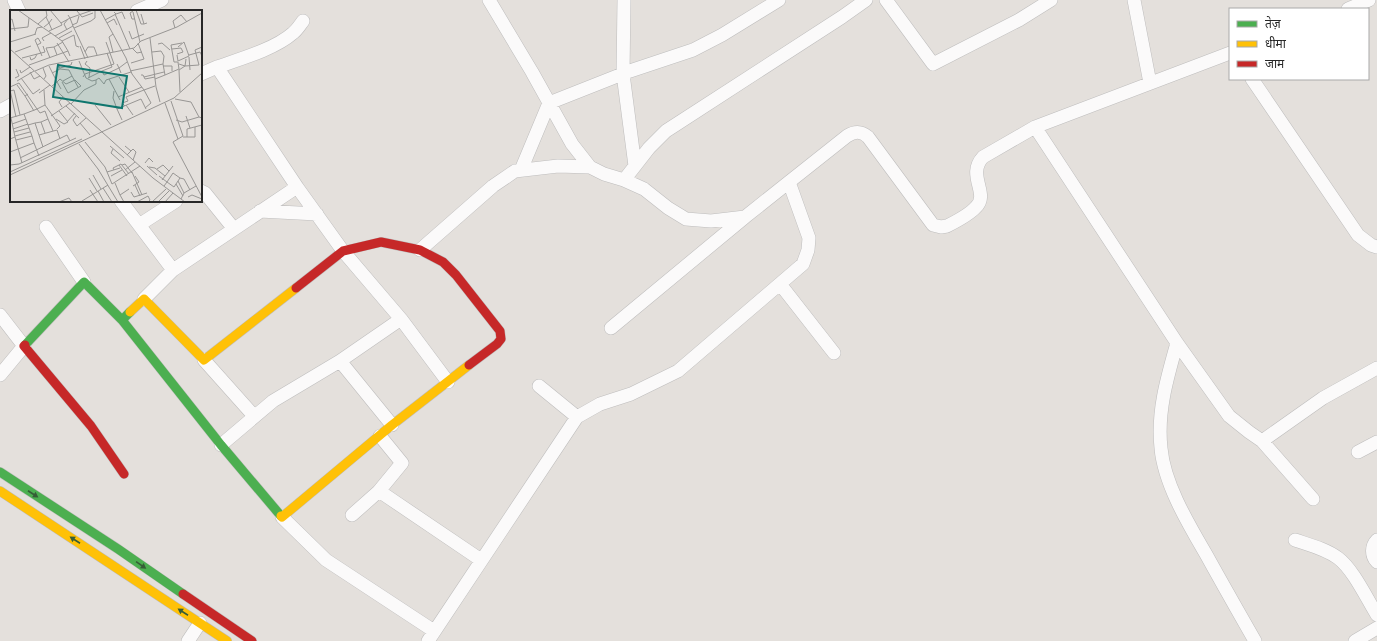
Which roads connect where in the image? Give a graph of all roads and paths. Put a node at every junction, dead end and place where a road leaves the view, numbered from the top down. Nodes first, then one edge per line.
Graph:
1 (14, 0) edge
2 (162, 0) edge
3 (489, 0) edge
4 (624, 0) edge
5 (779, 0) edge
6 (866, 0) edge
7 (886, 0) edge
8 (1051, 0) edge
9 (1134, 0) edge
10 (1369, 0) edge
11 (1350, 8) edge
12 (19, 10) edge
13 (138, 10) edge
14 (303, 21) dead end
15 (1229, 54) edge
16 (217, 67) junction
17 (202, 74) edge
18 (623, 74) junction
19 (1253, 80) edge
20 (1150, 84) junction
21 (549, 103) junction
22 (10, 106) edge
23 (0, 111) edge
24 (1034, 127) junction
25 (635, 166) junction
26 (590, 167) junction
27 (521, 170) junction
28 (624, 180) junction
29 (789, 182) junction
30 (296, 187) junction
31 (202, 191) edge
32 (122, 202) edge
33 (174, 202) edge
34 (260, 211) junction
35 (317, 214) junction
36 (745, 217) junction
37 (139, 225) junction
38 (46, 227) dead end
39 (234, 229) junction
40 (1377, 247) edge
41 (420, 250) junction
42 (343, 251) junction
43 (173, 270) junction
44 (84, 282) junction
45 (780, 284) junction
46 (144, 300) junction
47 (0, 315) edge
48 (401, 319) junction
49 (122, 320) junction
50 (611, 328) dead end
51 (1177, 343) junction
52 (24, 346) junction
53 (834, 353) dead end
54 (204, 360) junction
55 (340, 361) junction
56 (1377, 368) edge
57 (0, 375) edge
58 (448, 382) junction
59 (539, 386) dead end
60 (254, 416) junction
61 (578, 417) junction
62 (392, 426) junction
63 (380, 436) junction
64 (1262, 441) junction
65 (1377, 442) edge
66 (221, 445) junction
67 (1358, 452) dead end
68 (0, 472) edge
69 (124, 474) dead end
70 (0, 491) edge
71 (379, 491) junction
72 (1313, 500) dead end
73 (352, 515) dead end
74 (282, 517) junction
75 (1295, 540) dead end
76 (1377, 540) edge
77 (481, 560) junction
78 (1377, 562) edge
79 (1377, 615) edge
80 (200, 623) junction
81 (1377, 628) edge
82 (431, 636) edge
83 (188, 641) edge
84 (227, 641) edge
85 (252, 641) edge
86 (1255, 641) edge
87 (1355, 641) edge

1 - 12 street
2 - 13 street
3 - 21 street
4 - 18 street
5 - 18 street
6 - 25 street
7 - 8 street
9 - 20 street
10 - 11 street
14 - 16 street
15 - 20 street
16 - 17 street
16 - 30 street
18 - 21 street
18 - 25 street
19 - 40 street
20 - 24 street
21 - 26 street
21 - 27 street
22 - 23 street
24 - 29 street
24 - 51 street
25 - 28 street
26 - 27 street
26 - 28 street
27 - 41 street
28 - 36 street
29 - 36 street
29 - 45 street
30 - 34 street
30 - 35 street
31 - 39 street
32 - 37 street
33 - 37 street
34 - 35 street
34 - 39 street
35 - 42 street
36 - 50 street
37 - 43 street
38 - 44 street
39 - 43 street
41 - 42 street
41 - 58 street
42 - 48 street
42 - 54 street
43 - 46 street
44 - 49 street
44 - 52 street
45 - 53 street
45 - 61 street
46 - 49 street
46 - 54 street
47 - 52 street
48 - 55 street
48 - 58 street
49 - 66 street
51 - 64 street
51 - 86 street
52 - 57 street
52 - 69 street
54 - 60 street
55 - 60 street
55 - 62 street
56 - 64 street
58 - 62 street
59 - 61 street
60 - 66 street
61 - 77 street
62 - 63 street
63 - 71 street
63 - 74 street
64 - 72 street
65 - 67 street
66 - 74 street
68 -> 85 street
80 -> 70 street
71 - 73 street
71 - 77 street
74 - 82 street
75 - 79 street
76 - 78 street
77 - 82 street
80 - 83 street
80 - 84 street
81 - 87 street

